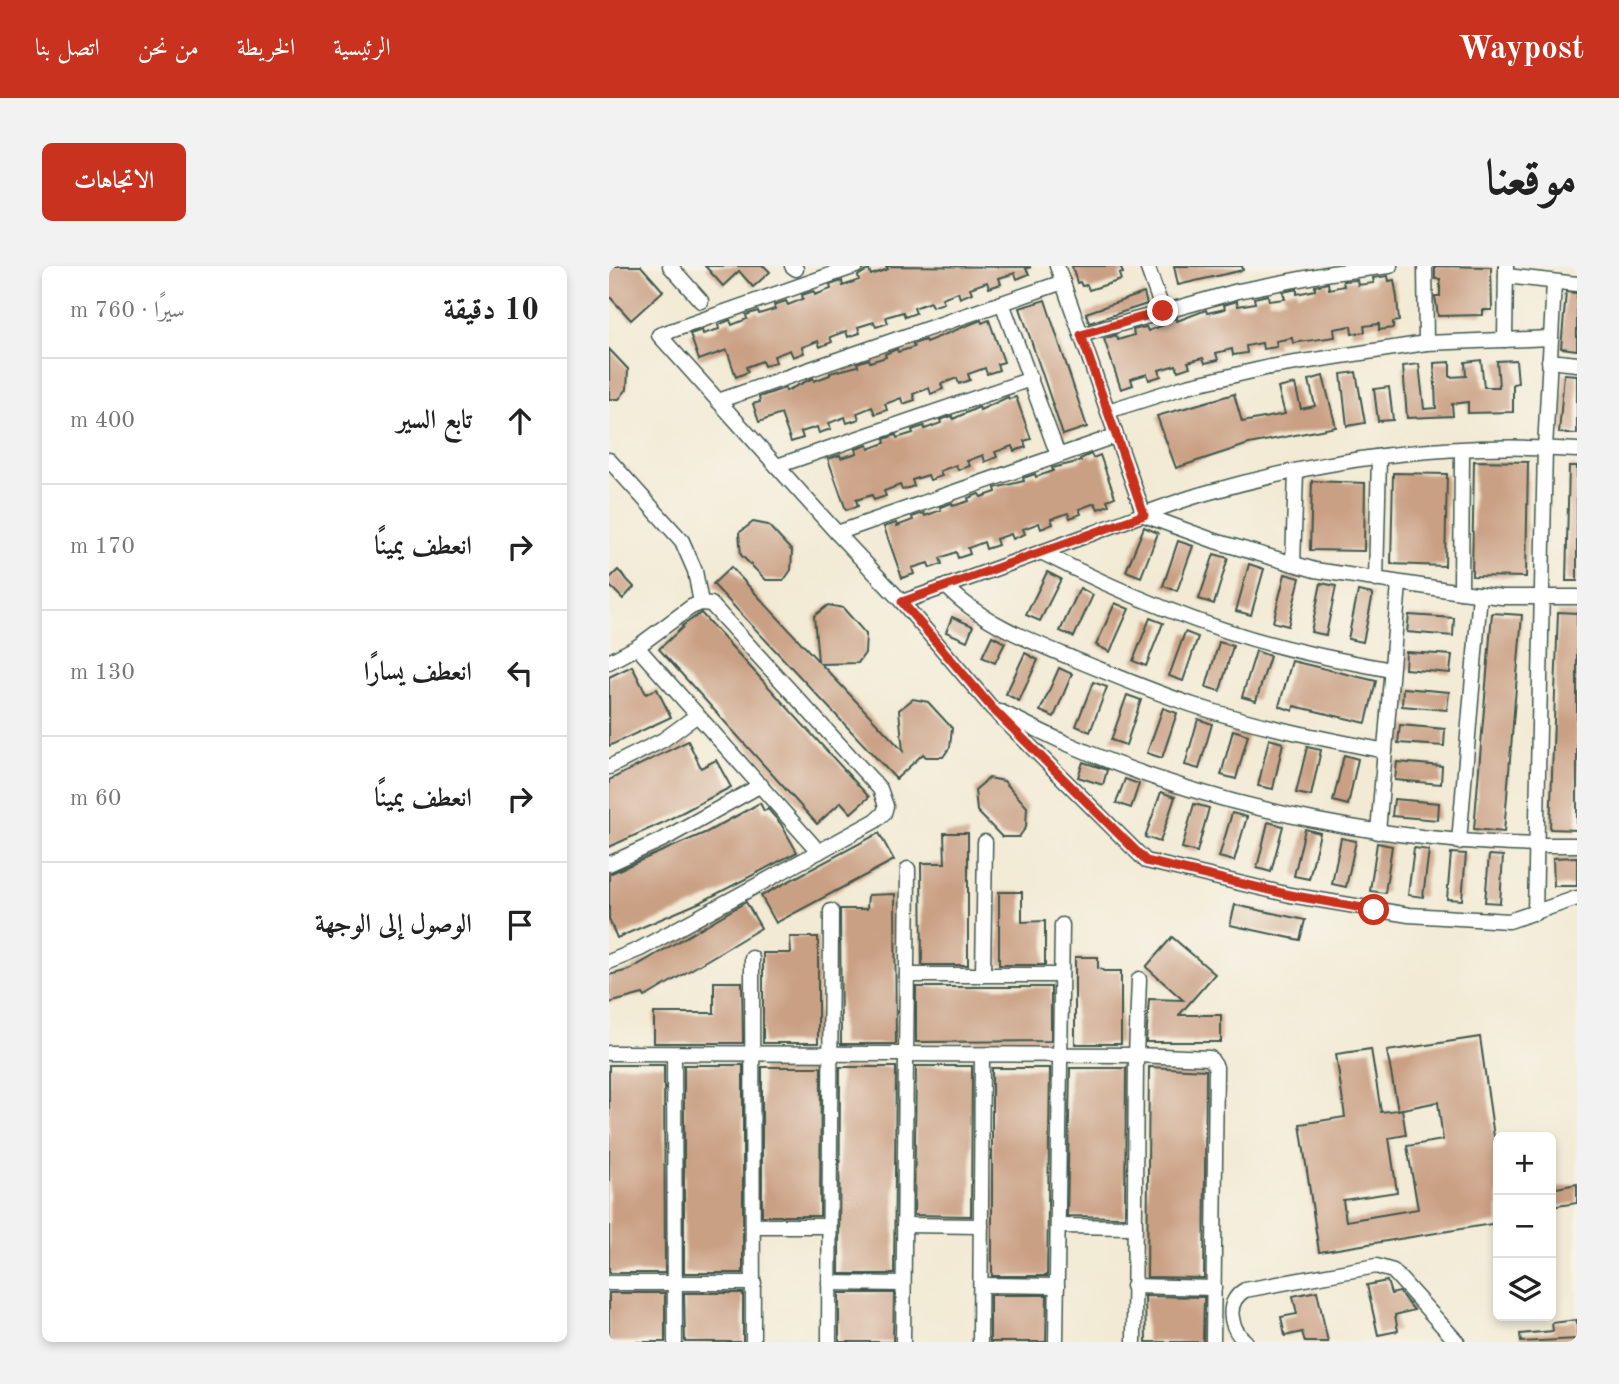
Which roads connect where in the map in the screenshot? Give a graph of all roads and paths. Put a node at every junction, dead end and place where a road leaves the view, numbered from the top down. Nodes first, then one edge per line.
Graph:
1 (670, 266) edge
2 (856, 266) edge
3 (1057, 266) edge
4 (1147, 266) edge
5 (1390, 266) edge
6 (1425, 266) edge
7 (1506, 271) edge
8 (1063, 282) junction
9 (1554, 282) junction
10 (1577, 284) edge
11 (701, 301) dead end
12 (1002, 303) junction
13 (1163, 311) junction
14 (1081, 335) junction
15 (1551, 338) junction
16 (1505, 340) junction
17 (1426, 343) junction
18 (1549, 362) junction
19 (1577, 364) edge
20 (1031, 379) junction
21 (718, 401) junction
22 (1108, 411) junction
23 (1115, 436) junction
24 (1545, 448) junction
25 (1577, 450) edge
26 (1462, 451) junction
27 (1058, 455) junction
28 (1379, 457) junction
29 (609, 460) edge
30 (777, 466) junction
31 (1296, 472) junction
32 (1144, 515) junction
33 (837, 533) junction
34 (1041, 552) junction
35 (1293, 564) junction
36 (1376, 580) junction
37 (1399, 584) junction
38 (946, 586) junction
39 (1461, 592) junction
40 (1480, 594) junction
41 (1542, 597) junction
42 (1577, 597) edge
43 (902, 602) junction
44 (701, 603) junction
45 (637, 647) junction
46 (609, 662) edge
47 (1391, 670) junction
48 (992, 708) junction
49 (697, 716) junction
50 (1385, 751) junction
51 (609, 767) edge
52 (761, 785) junction
53 (1378, 832) junction
54 (985, 842) dead end
55 (1459, 842) junction
56 (1577, 845) edge
57 (1537, 846) junction
58 (819, 852) junction
59 (609, 864) edge
60 (908, 869) dead end
61 (1577, 897) edge
62 (1535, 898) junction
63 (831, 911) dead end
64 (1535, 913) junction
65 (1062, 925) dead end
66 (752, 958) dead end
67 (609, 962) edge
68 (907, 975) junction
69 (983, 975) junction
70 (1061, 975) junction
71 (1139, 979) dead end
72 (609, 1053) edge
73 (674, 1054) junction
74 (750, 1054) junction
75 (829, 1054) junction
76 (905, 1054) junction
77 (982, 1055) junction
78 (1059, 1055) junction
79 (1136, 1055) junction
80 (904, 1225) junction
81 (754, 1226) junction
82 (829, 1226) junction
83 (981, 1226) junction
84 (1058, 1226) junction
85 (1135, 1227) junction
86 (609, 1283) edge
87 (675, 1283) junction
88 (754, 1283) junction
89 (829, 1283) junction
90 (902, 1284) junction
91 (981, 1285) junction
92 (1057, 1286) junction
93 (1133, 1286) junction
94 (1214, 1288) junction
95 (675, 1342) edge
96 (753, 1342) edge
97 (829, 1342) edge
98 (903, 1342) edge
99 (980, 1342) edge
100 (1056, 1342) edge
101 (1134, 1342) edge
102 (1213, 1342) edge
103 (1246, 1342) edge
104 (1457, 1342) edge

1 - 11 street
2 - 21 street
3 - 8 street
4 - 13 street
5 - 13 street
6 - 17 street
7 - 9 street
7 - 16 street
8 - 12 street
8 - 14 street
9 - 10 street
9 - 15 street
12 - 20 street
12 - 21 street
13 - 14 street
14 - 22 street
15 - 16 street
15 - 18 street
16 - 17 street
17 - 22 street
18 - 19 street
18 - 24 street
20 - 27 street
20 - 30 street
21 - 30 street
22 - 23 street
23 - 27 street
23 - 32 street
24 - 25 street
24 - 26 street
24 - 41 street
26 - 28 street
26 - 39 street
27 - 33 street
28 - 31 street
28 - 36 street
29 - 44 street
30 - 33 street
31 - 32 street
31 - 35 street
32 - 34 street
32 - 35 street
33 - 43 street
34 - 38 street
34 - 47 street
35 - 36 street
36 - 37 street
37 - 39 street
37 - 47 street
38 - 43 street
38 - 50 street
39 - 40 street
40 - 41 street
40 - 55 street
41 - 42 street
41 - 57 street
43 - 48 street
44 - 45 street
44 - 58 street
45 - 46 street
45 - 49 street
47 - 50 street
48 - 53 street
48 - 64 street
49 - 51 street
49 - 52 street
50 - 53 street
52 - 58 street
52 - 59 street
53 - 55 street
54 - 69 street
55 - 57 street
56 - 57 street
57 - 62 street
58 - 67 street
60 - 68 street
61 - 62 street
61 - 64 street
62 - 64 street
63 - 75 street
65 - 70 street
66 - 74 street
68 - 69 street
68 - 76 street
69 - 70 street
70 - 78 street
71 - 79 street
72 - 73 street
73 - 74 street
73 - 87 street
74 - 75 street
74 - 81 street
75 - 76 street
75 - 82 street
76 - 77 street
76 - 80 street
77 - 78 street
77 - 83 street
78 - 79 street
78 - 84 street
79 - 85 street
79 - 94 street
80 - 83 street
80 - 90 street
81 - 82 street
81 - 88 street
82 - 89 street
83 - 91 street
84 - 85 street
84 - 92 street
85 - 93 street
86 - 87 street
87 - 88 street
87 - 95 street
88 - 96 street
89 - 90 street
89 - 97 street
90 - 98 street
91 - 92 street
91 - 99 street
92 - 100 street
93 - 94 street
93 - 101 street
94 - 102 street
103 - 104 street

